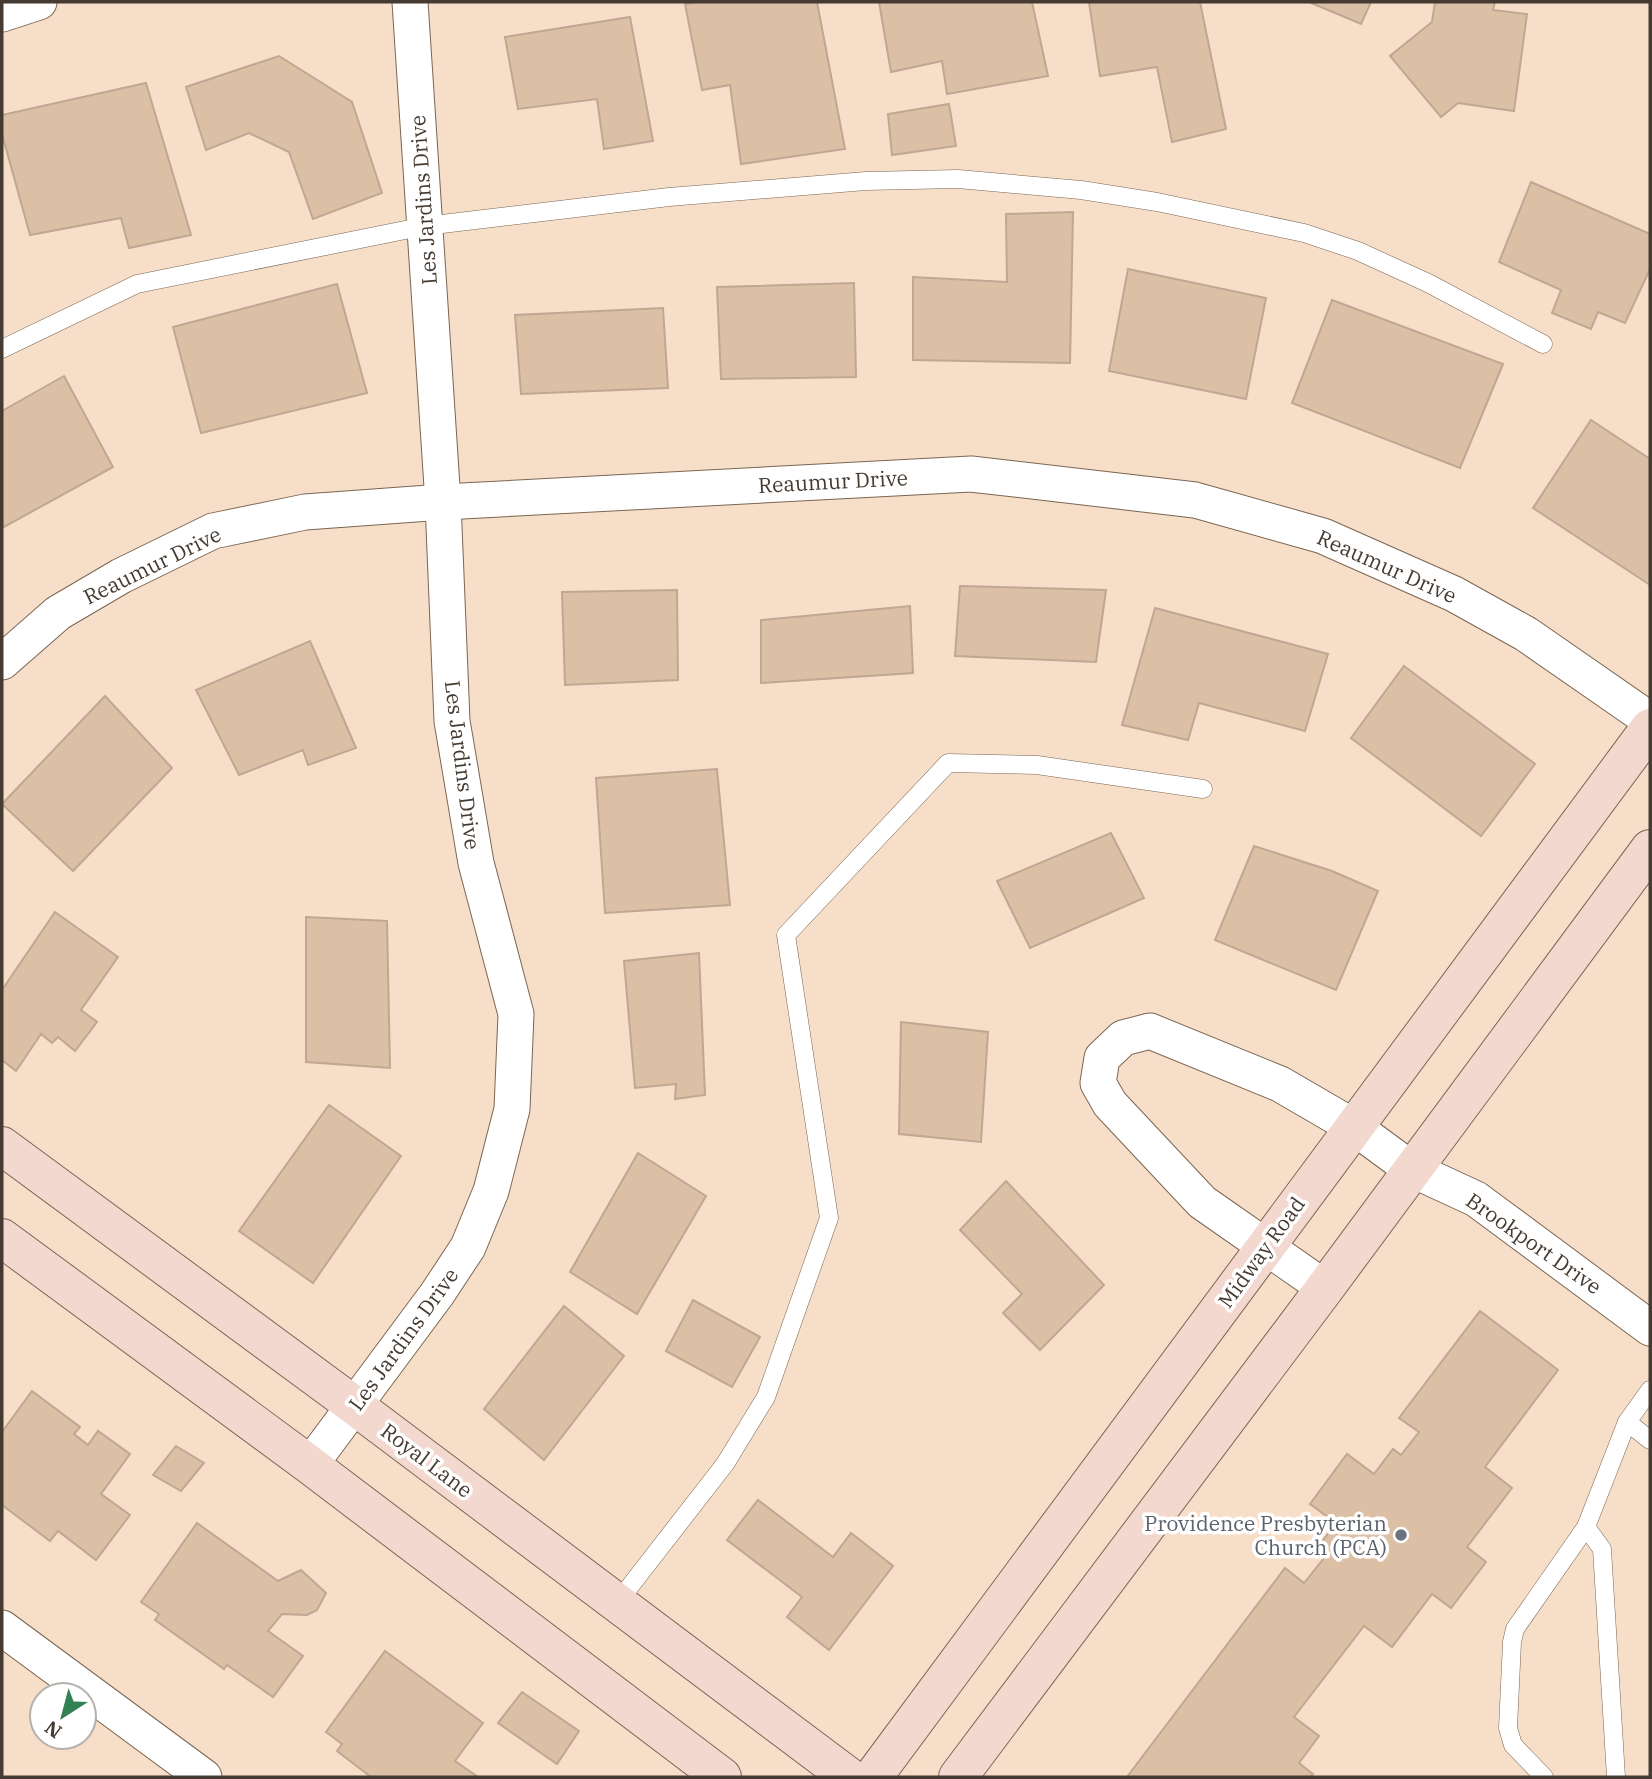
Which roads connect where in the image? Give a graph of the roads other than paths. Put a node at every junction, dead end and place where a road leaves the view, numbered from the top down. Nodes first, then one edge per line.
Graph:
1 (39, 2) edge
2 (410, 2) edge
3 (2, 14) edge
4 (425, 226) junction
5 (1543, 344) dead end
6 (2, 349) edge
7 (443, 502) junction
8 (2, 662) edge
9 (1650, 720) edge
10 (1650, 728) edge
11 (1203, 789) dead end
12 (1650, 849) edge
13 (1354, 1127) junction
14 (2, 1146) edge
15 (1411, 1169) junction
16 (2, 1238) edge
17 (1266, 1246) junction
18 (1325, 1288) junction
19 (1650, 1328) edge
20 (1650, 1390) edge
21 (355, 1406) junction
22 (1627, 1422) junction
23 (1650, 1440) edge
24 (310, 1465) junction
25 (1586, 1527) junction
26 (617, 1602) junction
27 (2, 1628) edge
28 (204, 1777) edge
29 (722, 1777) edge
30 (849, 1777) edge
31 (873, 1777) edge
32 (958, 1777) edge
33 (1544, 1777) edge
34 (1616, 1777) edge

1 - 3 street
2 - 4 street, Les Jardins Drive
4 - 5 lane
4 - 6 lane
4 - 7 street, Les Jardins Drive
7 - 8 street, Reaumur Drive
7 - 9 street, Reaumur Drive
7 - 21 street, Les Jardins Drive
10 - 13 main road, Midway Road
11 - 26 lane
12 - 15 main road
13 - 15 street, Brookport Drive
13 - 17 main road, Midway Road
13 - 17 street, Brookport Drive
14 - 21 main road, Royal Lane
15 - 18 main road
15 - 19 street, Brookport Drive
16 - 24 main road
17 - 18 street, Brookport Drive
17 - 31 main road, Midway Road
18 - 32 main road
20 - 22 lane
21 - 24 street, Les Jardins Drive
21 - 26 main road, Royal Lane
22 - 23 lane
22 - 25 lane
24 - 29 main road
25 - 33 lane
25 - 34 lane
26 - 30 main road, Royal Lane
27 - 28 street

